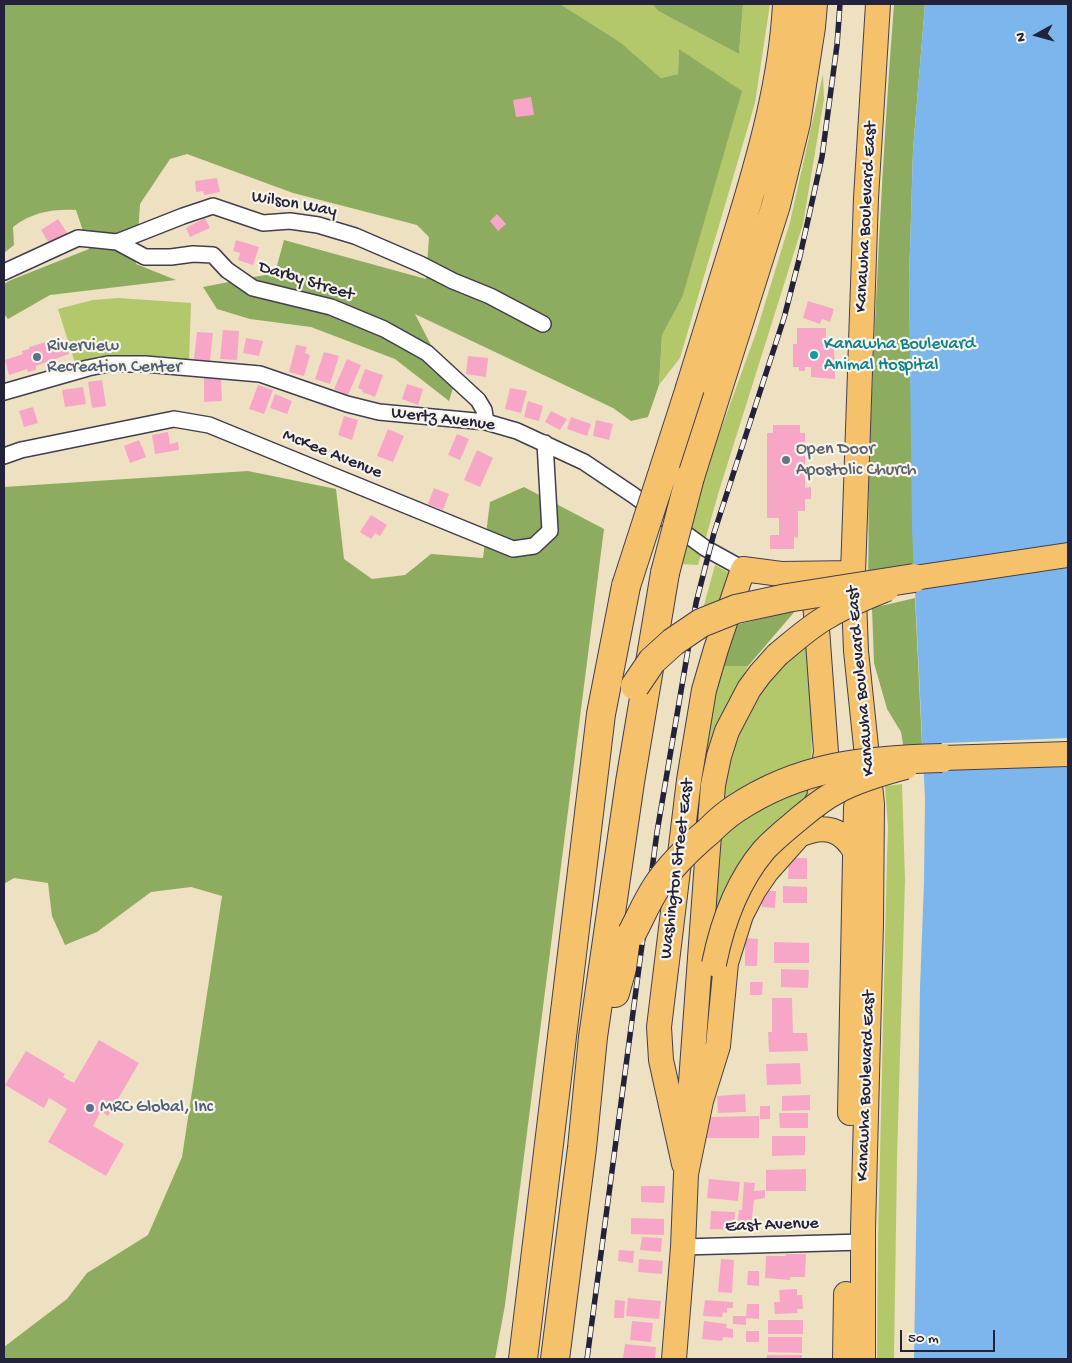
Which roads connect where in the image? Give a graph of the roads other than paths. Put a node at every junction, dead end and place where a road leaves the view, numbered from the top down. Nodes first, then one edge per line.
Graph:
1 (786, 4) edge
2 (812, 4) edge
3 (864, 4) edge
4 (878, 4) edge
5 (116, 242) junction
6 (4, 272) edge
7 (543, 324) dead end
8 (4, 392) edge
9 (486, 422) junction
10 (545, 443) junction
11 (4, 456) edge
12 (1068, 555) edge
13 (743, 569) junction
14 (848, 573) junction
15 (813, 574) junction
16 (914, 578) junction
17 (1068, 754) edge
18 (942, 758) junction
19 (799, 835) junction
20 (586, 841) junction
21 (856, 853) junction
22 (701, 1101) junction
23 (582, 1148) junction
24 (686, 1174) junction
25 (855, 1242) junction
26 (683, 1248) junction
27 (523, 1359) edge
28 (555, 1359) edge
29 (674, 1359) edge
30 (845, 1359) edge
31 (863, 1359) edge

1 - 20 highway, bridge
2 - 23 highway, bridge
3 - 14 main road, Kanawha Boulevard East
4 - 14 main road, Kanawha Boulevard East
5 - 6 street, Wilson Way
5 - 7 street, Wilson Way
5 - 9 street, Darby Street
8 - 9 street, Wertz Avenue
9 - 10 street, Wertz Avenue
10 - 11 street, McKee Avenue
10 - 13 street, Wertz Avenue
12 - 16 main road
13 - 15 main road, Wertz Avenue
13 - 24 main road, Washington Street East
14 - 15 main road, Wertz Avenue
14 - 21 main road, Kanawha Boulevard East
14 - 25 main road, Kanawha Boulevard East
15 - 19 main road, Washington Street East
16 - 20 highway, bridge
16 - 24 main road, bridge
17 - 18 main road
18 - 22 main road, bridge
18 - 23 highway, bridge
19 - 21 main road
19 - 22 main road, Washington Street East
20 - 27 highway
21 - 25 main road, Kanawha Boulevard East
22 - 24 main road, Washington Street East
23 - 28 highway
24 - 26 main road, Washington Street East
25 - 26 street, East Avenue
25 - 30 main road, Kanawha Boulevard East
25 - 31 main road, Kanawha Boulevard East
26 - 29 main road, Washington Street East

